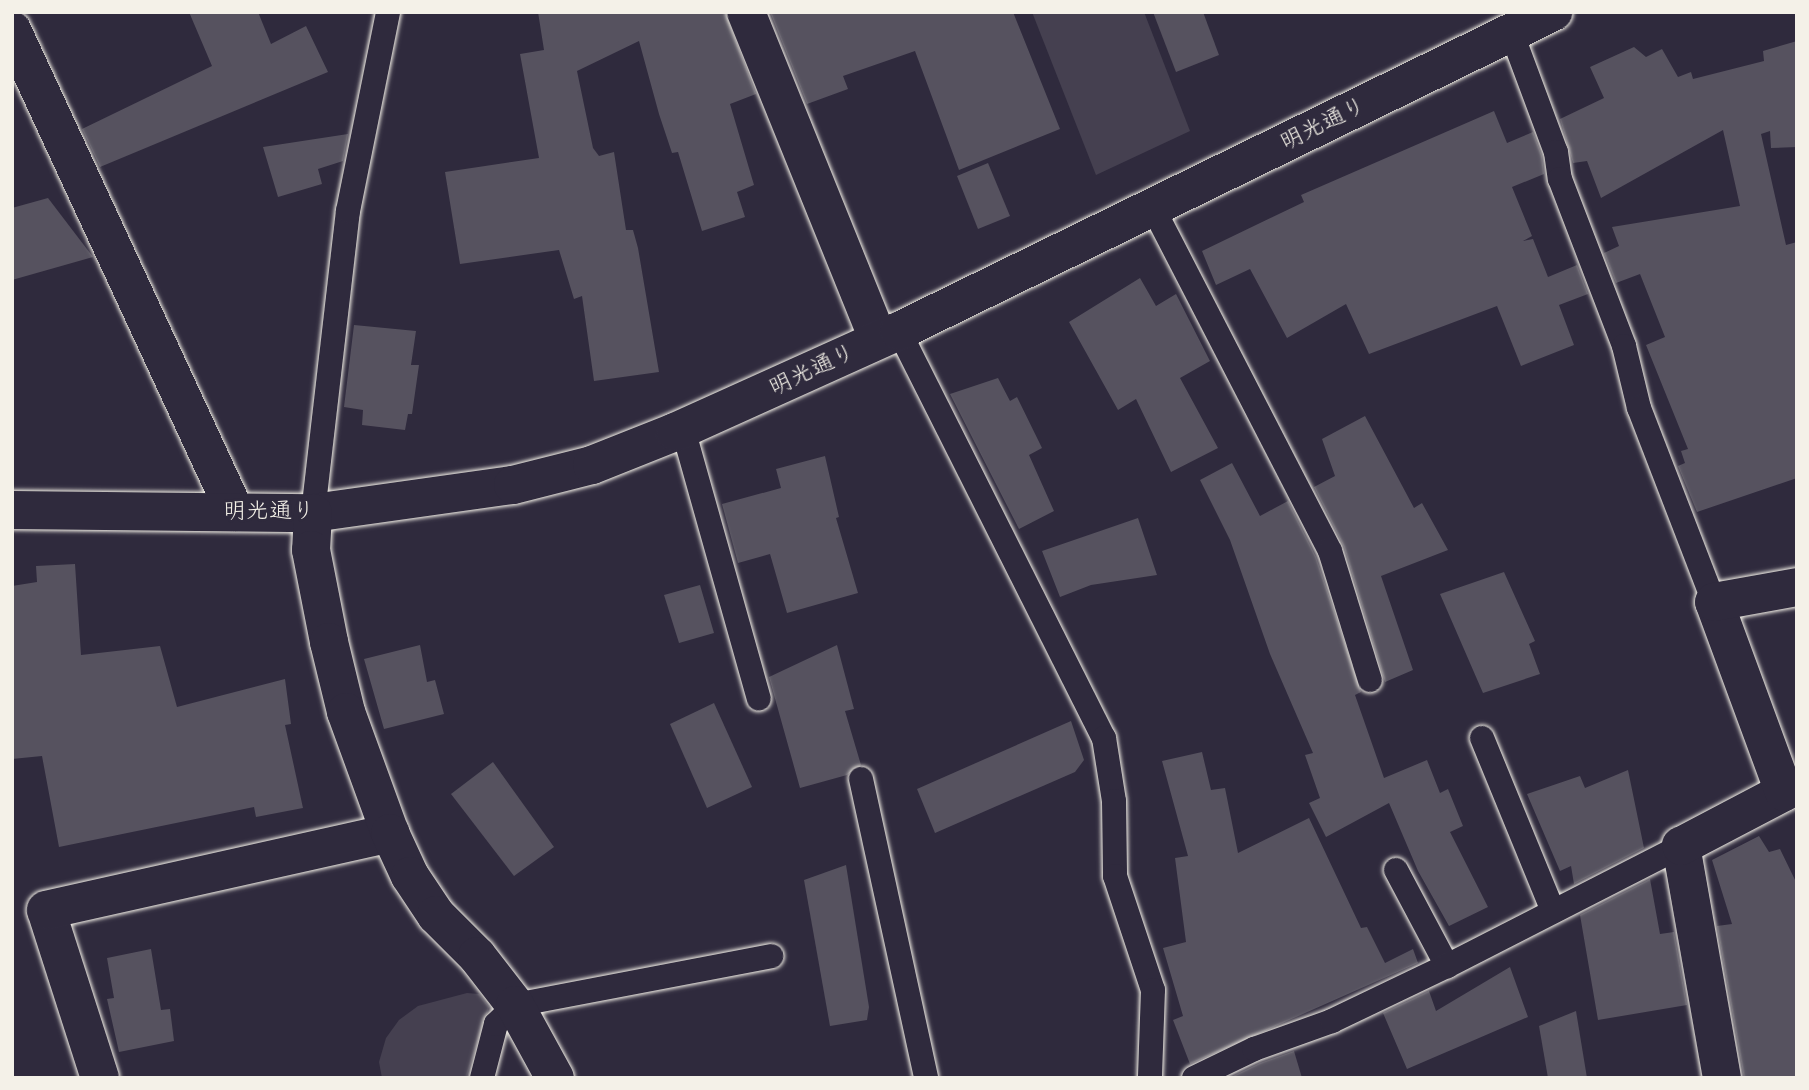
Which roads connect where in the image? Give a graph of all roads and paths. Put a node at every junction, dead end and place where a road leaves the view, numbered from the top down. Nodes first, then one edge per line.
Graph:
1 (388, 12) edge
2 (746, 12) edge
3 (1553, 12) edge
4 (12, 30) edge
5 (1512, 34) junction
6 (1152, 206) junction
7 (889, 335) junction
8 (683, 429) junction
9 (12, 510) edge
10 (235, 512) junction
11 (313, 513) junction
12 (1797, 587) edge
13 (1714, 602) junction
14 (1370, 680) dead end
15 (759, 699) dead end
16 (1482, 737) dead end
17 (861, 779) dead end
18 (390, 833) junction
19 (1681, 845) junction
20 (1396, 870) dead end
21 (1553, 911) junction
22 (771, 956) dead end
23 (1447, 966) junction
24 (515, 1004) junction
25 (100, 1078) edge
26 (482, 1078) edge
27 (555, 1078) edge
28 (926, 1078) edge
29 (1150, 1078) edge
30 (1194, 1078) edge
31 (1722, 1078) edge

1 - 11 lane
2 - 7 street
3 - 5 street, 明光通り
4 - 10 street
5 - 6 street, 明光通り
5 - 13 lane
6 - 7 street, 明光通り
6 - 14 lane
7 - 8 street, 明光通り
7 - 29 lane
8 - 11 street, 明光通り
8 - 15 lane
9 - 10 street, 明光通り
10 - 11 street, 明光通り
11 - 18 street
12 - 13 street
13 - 19 street
16 - 21 lane
17 - 28 lane
18 - 24 street
18 - 25 street
19 - 21 lane
19 - 31 street
20 - 23 lane
21 - 23 lane
22 - 24 lane
23 - 30 lane
24 - 26 lane
24 - 27 street

